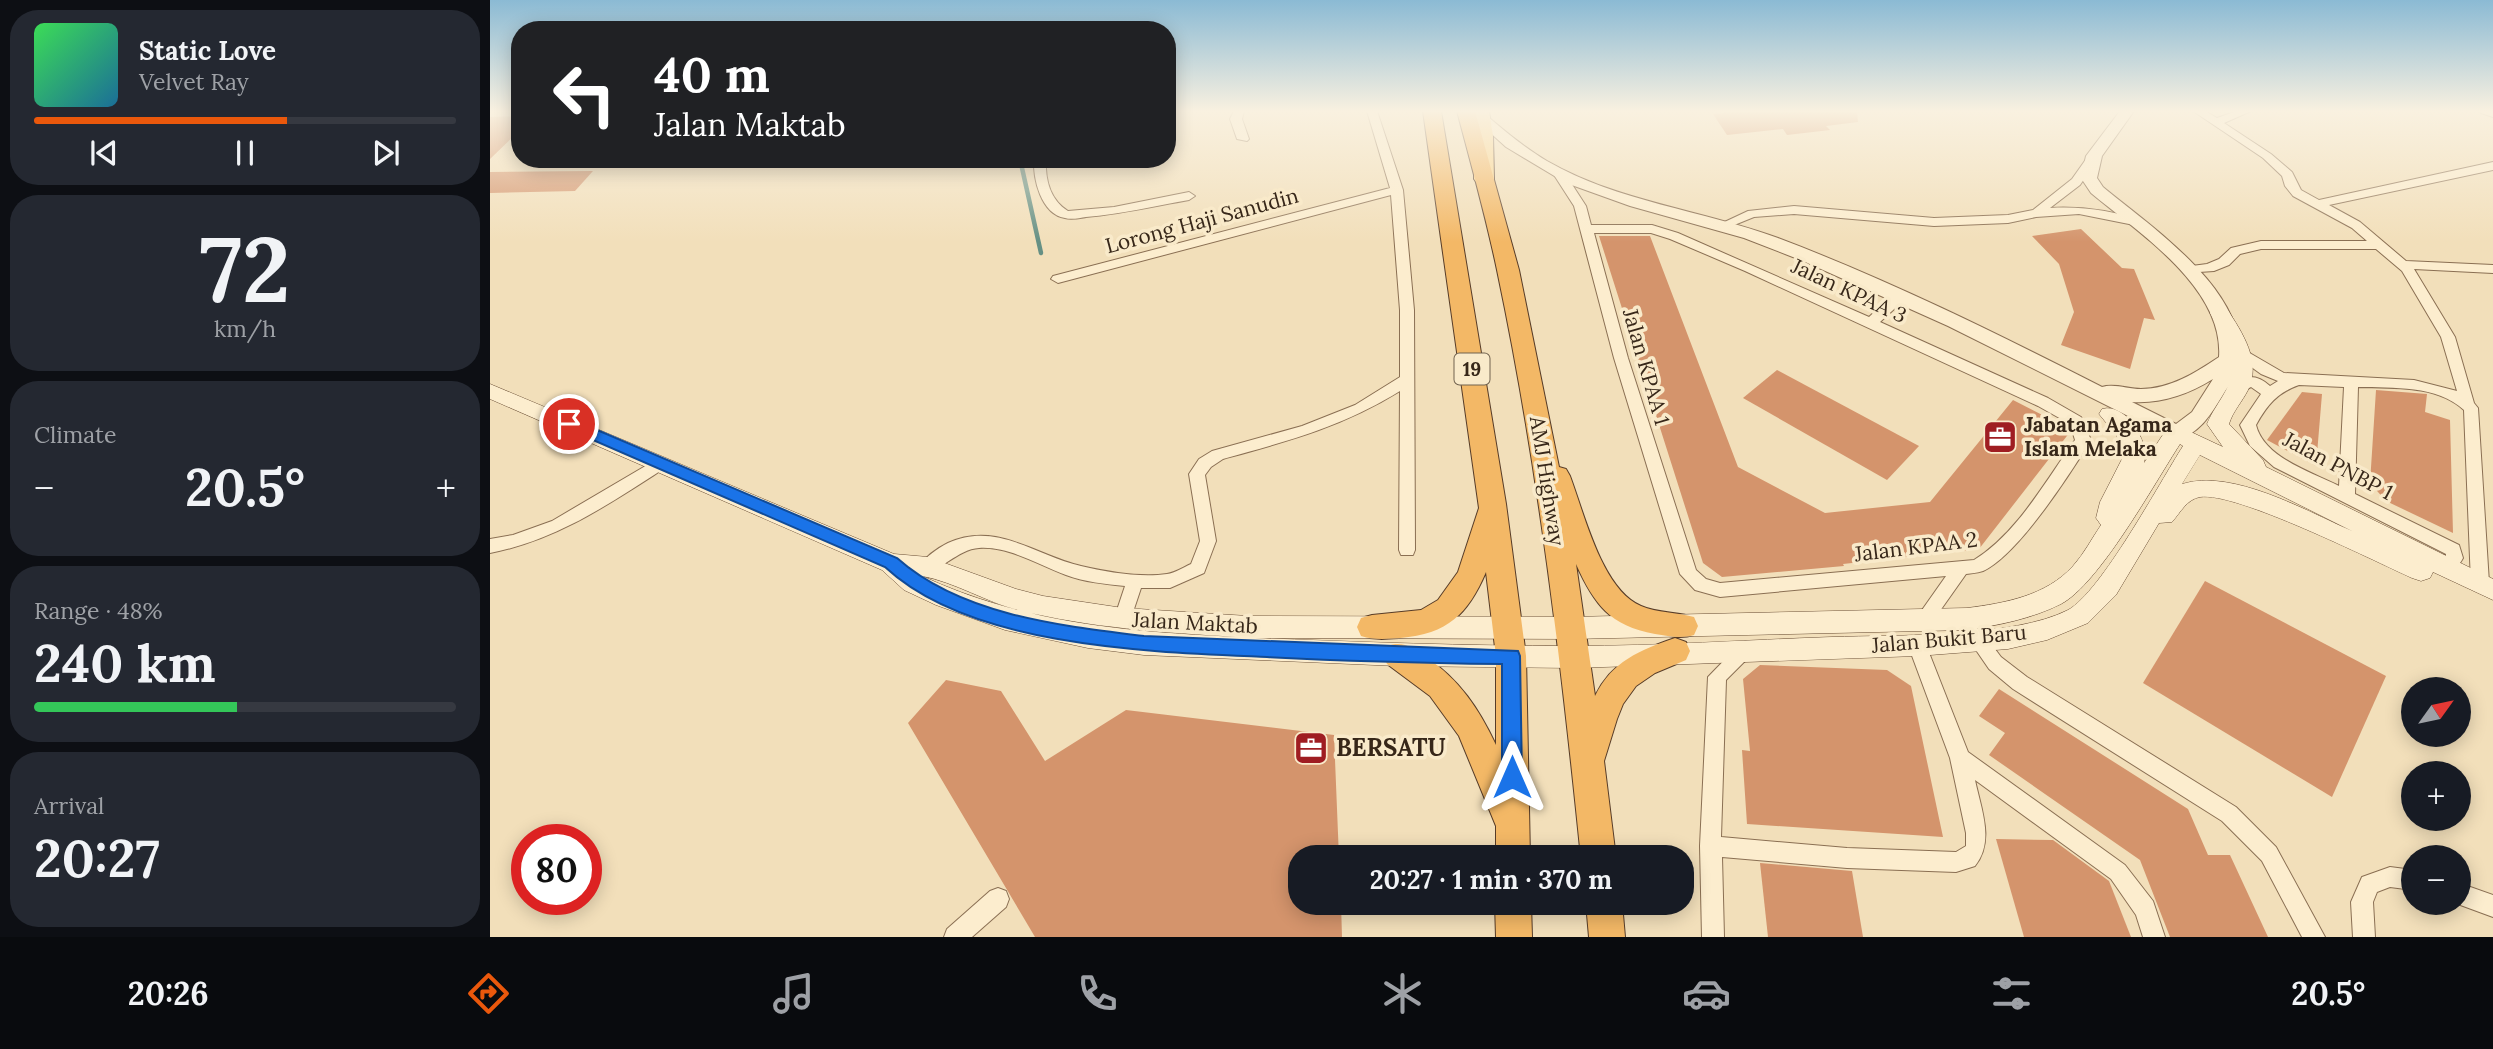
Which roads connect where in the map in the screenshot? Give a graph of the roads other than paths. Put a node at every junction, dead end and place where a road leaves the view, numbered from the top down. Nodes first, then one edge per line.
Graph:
1 (1386, 155) edge
2 (1437, 155) edge
3 (1481, 155) edge
4 (1524, 155) edge
5 (2265, 155) edge
6 (2094, 156) joint
7 (2493, 166) edge
8 (1039, 168) edge
9 (1560, 175) junction
10 (1484, 180) joint
11 (1397, 190) junction
12 (1189, 196) dead end
13 (2319, 204) junction
14 (2036, 213) junction
15 (2140, 224) junction
16 (1723, 226) junction
17 (1587, 229) junction
18 (2377, 245) junction
19 (2402, 265) junction
20 (2493, 269) edge
21 (2189, 270) junction
22 (1058, 279) dead end
23 (1894, 302) junction
24 (2220, 313) joint
25 (1870, 324) junction
26 (2010, 349) junction
27 (2236, 356) junction
28 (1408, 379) junction
29 (2300, 381) junction
30 (2351, 383) junction
31 (2238, 389) junction
32 (490, 391) edge
33 (2269, 395) junction
34 (1534, 401) junction
35 (2468, 401) junction
36 (2110, 414) junction
37 (2081, 429) joint
38 (2185, 440) junction
39 (659, 464) junction
40 (2347, 496) junction
41 (2306, 498) junction
42 (1492, 504) junction
43 (2105, 539) junction
44 (2136, 542) junction
45 (490, 546) edge
46 (1408, 550) dead end
47 (891, 563) junction
48 (2425, 565) junction
49 (928, 568) junction
50 (1961, 568) junction
51 (1689, 574) joint
52 (1135, 581) junction
53 (2486, 587) edge
54 (2493, 606) edge
55 (1123, 619) junction
56 (1372, 627) junction
57 (1972, 630) junction
58 (1921, 633) junction
59 (1679, 639) junction
60 (1509, 642) junction
61 (1573, 642) junction
62 (1746, 649) junction
63 (1398, 655) junction
64 (1959, 758) junction
65 (1588, 762) junction
66 (1512, 841) edge
67 (1598, 845) edge
68 (1710, 846) junction
69 (2401, 878) edge
70 (2471, 898) edge
71 (998, 899) dead end
72 (2493, 906) edge
73 (1513, 915) edge
74 (1605, 915) edge
75 (955, 937) edge
76 (1514, 937) edge
77 (1607, 937) edge
78 (1713, 937) edge
79 (2154, 937) edge
80 (2314, 937) edge
81 (2364, 937) edge

1 - 11 street
2 - 42 highway, 19
3 - 10 main road
4 - 9 street
5 - 13 street
6 - 14 street
6 - 15 street
7 - 13 street
8 - 12 street
9 - 16 street
9 - 17 street, Jalan KPAA 1
10 - 34 highway, AMJ Highway
11 - 22 street, Lorong Haji Sanudin
11 - 28 street
13 - 18 street
14 - 15 street
14 - 16 street
15 - 21 street
16 - 23 street
17 - 25 street, Jalan KPAA 3
17 - 51 street, Jalan KPAA 1
18 - 19 street
18 - 21 street
19 - 20 street
19 - 35 street
21 - 24 street
23 - 25 street
23 - 26 street
23 - 36 street
24 - 27 main road
25 - 37 street, Jalan KPAA 3
26 - 27 street
26 - 38 street
27 - 29 street
27 - 31 main road
27 - 38 street
28 - 46 street
28 - 52 street
29 - 30 street
29 - 33 street
30 - 35 street
30 - 40 street
31 - 33 street
31 - 41 main road
32 - 39 main road, Jalan Maktab
33 - 40 street, Jalan PNBP 1
34 - 59 highway
34 - 61 highway, AMJ Highway
35 - 53 street
36 - 38 street
36 - 43 main road
37 - 50 street, Jalan KPAA 2
38 - 41 main road
38 - 43 main road, Jalan Bukit Baru
38 - 44 main road, Jalan Bukit Baru
38 - 48 main road
39 - 45 street
39 - 47 main road, Jalan Maktab
40 - 48 street, Jalan PNBP 1
41 - 48 main road
42 - 56 highway
42 - 60 highway, 19
43 - 57 main road, Jalan Bukit Baru
44 - 48 main road
44 - 57 main road, Jalan Bukit Baru
47 - 49 main road, Jalan Maktab
47 - 63 main road, Jalan Maktab
48 - 53 main road
48 - 54 main road
49 - 52 street
49 - 55 main road, Jalan Maktab
50 - 51 street, Jalan KPAA 2
50 - 58 street
52 - 55 street
55 - 56 main road, Jalan Maktab
56 - 60 main road, Jalan Maktab
57 - 58 main road, Jalan Bukit Baru
57 - 80 street
58 - 59 main road, Jalan Bukit Baru
58 - 62 main road, Jalan Bukit Baru
58 - 64 street
59 - 61 main road, Jalan Bukit Baru
59 - 62 main road, Jalan Bukit Baru
59 - 65 highway
60 - 61 main road, Jalan Bukit Baru
60 - 63 main road, Jalan Maktab
60 - 66 highway, 19
61 - 65 highway, AMJ Highway
62 - 68 street
63 - 66 highway
64 - 68 street
64 - 79 street
65 - 67 highway, AMJ Highway
68 - 78 street
69 - 81 street
70 - 72 street
71 - 75 street
73 - 76 highway
74 - 77 highway

